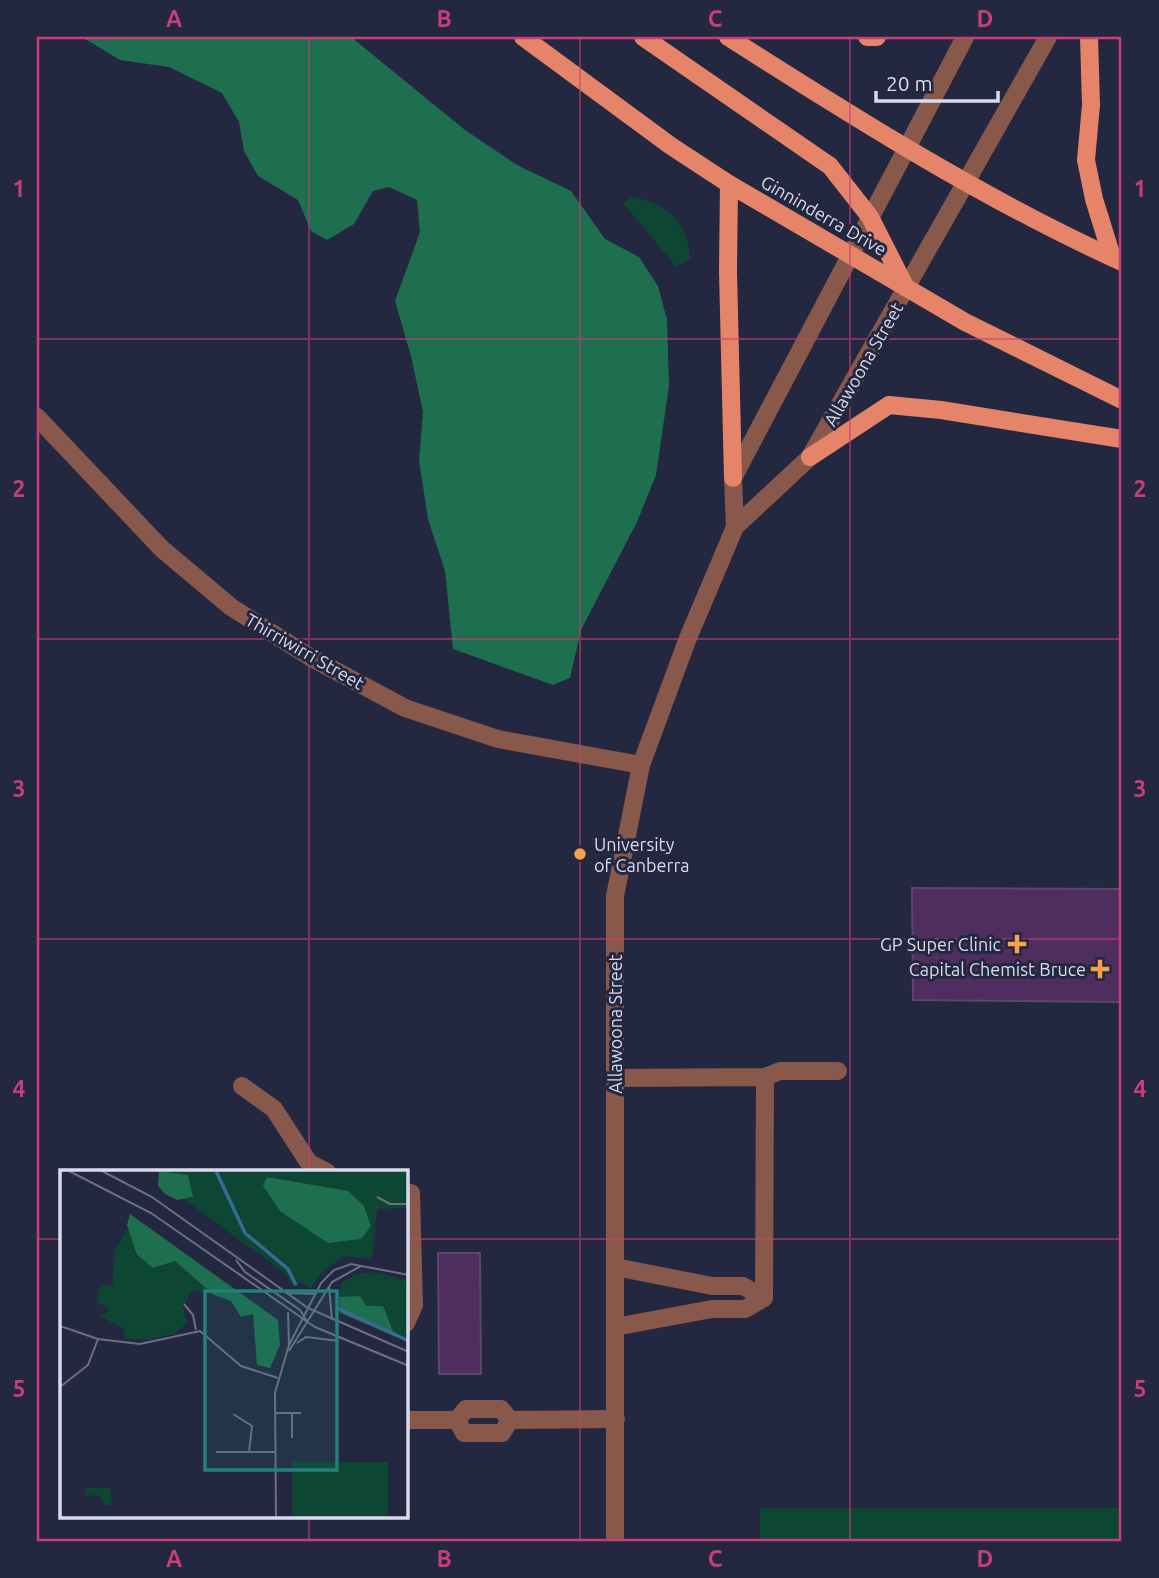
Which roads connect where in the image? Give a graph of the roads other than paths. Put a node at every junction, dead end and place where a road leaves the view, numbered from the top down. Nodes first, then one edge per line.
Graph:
1 (523, 37) edge
2 (643, 37) edge
3 (728, 37) edge
4 (867, 37) edge
5 (877, 37) edge
6 (965, 37) edge
7 (1048, 37) edge
8 (1089, 37) edge
9 (907, 148) junction
10 (966, 182) junction
11 (729, 184) junction
12 (870, 217) junction
13 (850, 255) junction
14 (1117, 260) edge
15 (906, 288) junction
16 (1122, 400) edge
17 (37, 417) edge
18 (1122, 439) edge
19 (810, 457) junction
20 (733, 478) junction
21 (735, 527) junction
22 (641, 765) junction
23 (838, 1071) dead end
24 (765, 1077) junction
25 (615, 1078) junction
26 (242, 1086) dead end
27 (323, 1170) edge
28 (408, 1192) edge
29 (615, 1267) junction
30 (764, 1298) junction
31 (408, 1318) edge
32 (615, 1327) junction
33 (616, 1419) junction
34 (408, 1420) edge
35 (615, 1541) edge

1 - 11 main road, Ginninderra Drive
2 - 12 main road
3 - 9 main road
4 - 5 main road
6 - 9 street
7 - 10 street, Allawoona Street
8 - 14 main road
9 - 10 main road
9 - 12 street
10 - 14 main road
10 - 15 street, Allawoona Street
11 - 13 main road, Ginninderra Drive
11 - 20 main road
12 - 13 street
12 - 15 main road
13 - 15 main road, Ginninderra Drive
13 - 20 street
15 - 16 main road, Ginninderra Drive
15 - 19 street, Allawoona Street
17 - 22 street, Thirriwirri Street
18 - 19 main road
19 - 21 street, Allawoona Street
20 - 21 street, Allawoona Street
21 - 22 street, Allawoona Street
22 - 25 street, Allawoona Street
23 - 24 street
24 - 25 street
24 - 30 street
25 - 29 street, Allawoona Street
26 - 27 street
28 - 31 street
29 - 30 street
29 - 32 street, Allawoona Street
30 - 32 street
32 - 33 street, Allawoona Street
33 - 34 street
33 - 35 street, Allawoona Street

